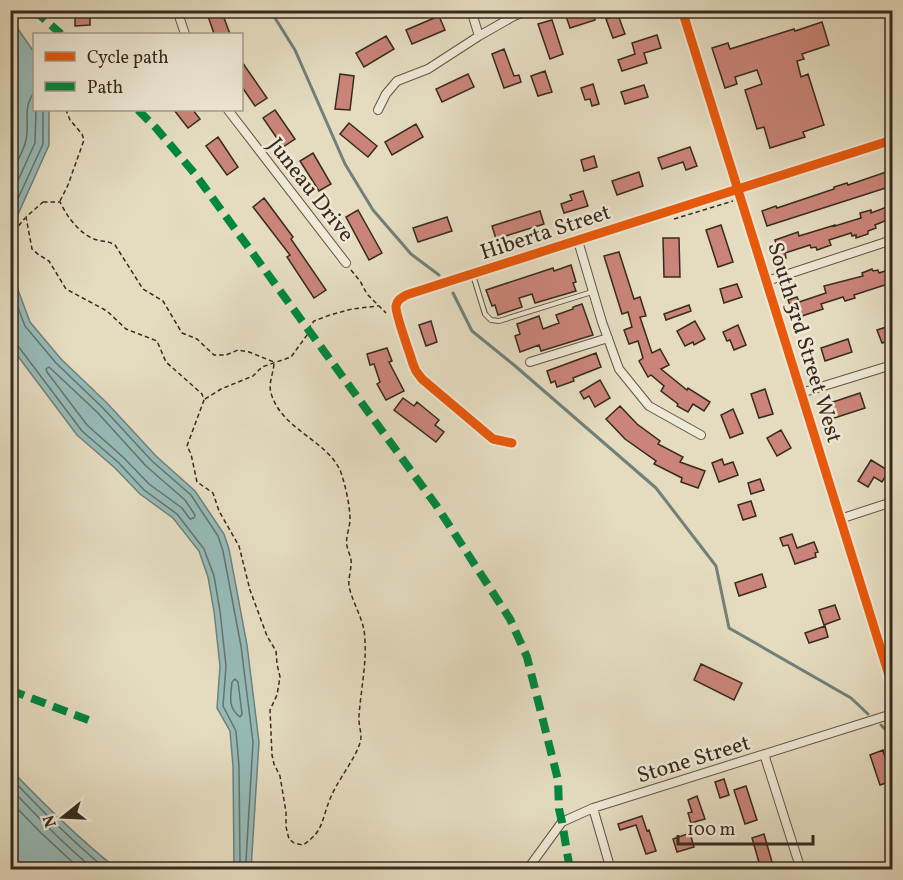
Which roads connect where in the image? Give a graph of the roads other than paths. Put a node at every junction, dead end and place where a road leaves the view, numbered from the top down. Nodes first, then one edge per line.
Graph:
1 (177, 10) edge
2 (471, 10) edge
3 (529, 10) edge
4 (682, 10) edge
5 (185, 33) edge
6 (479, 36) junction
7 (378, 110) dead end
8 (229, 111) edge
9 (892, 140) edge
10 (737, 190) junction
11 (892, 240) edge
12 (578, 241) junction
13 (346, 262) road end
14 (472, 274) junction
15 (766, 281) junction
16 (593, 291) junction
17 (608, 338) junction
18 (531, 362) dead end
19 (892, 365) edge
20 (801, 393) junction
21 (701, 435) dead end
22 (512, 443) dead end
23 (892, 502) edge
24 (840, 519) junction
25 (892, 685) edge
26 (892, 714) edge
27 (764, 754) junction
28 (593, 808) junction
29 (527, 870) edge
30 (611, 870) edge
31 (801, 870) edge

1 - 5 street
2 - 6 street
3 - 6 street
4 - 10 street, South 3rd Street West
6 - 7 street
8 - 13 street, Juneau Drive
9 - 10 street, Hiberta Street
10 - 12 street, Hiberta Street
10 - 15 street, South 3rd Street West
11 - 15 street
12 - 14 street, Hiberta Street
12 - 16 street
14 - 16 lane
14 - 22 street, Hiberta Street
15 - 20 street, South 3rd Street West
16 - 17 street
17 - 18 street
17 - 21 street
19 - 20 street
20 - 24 street, South 3rd Street West
23 - 24 street
24 - 25 street, South 3rd Street West
26 - 27 street, Stone Street
27 - 28 street, Stone Street
27 - 31 street
28 - 29 street, Stone Street
28 - 30 street

